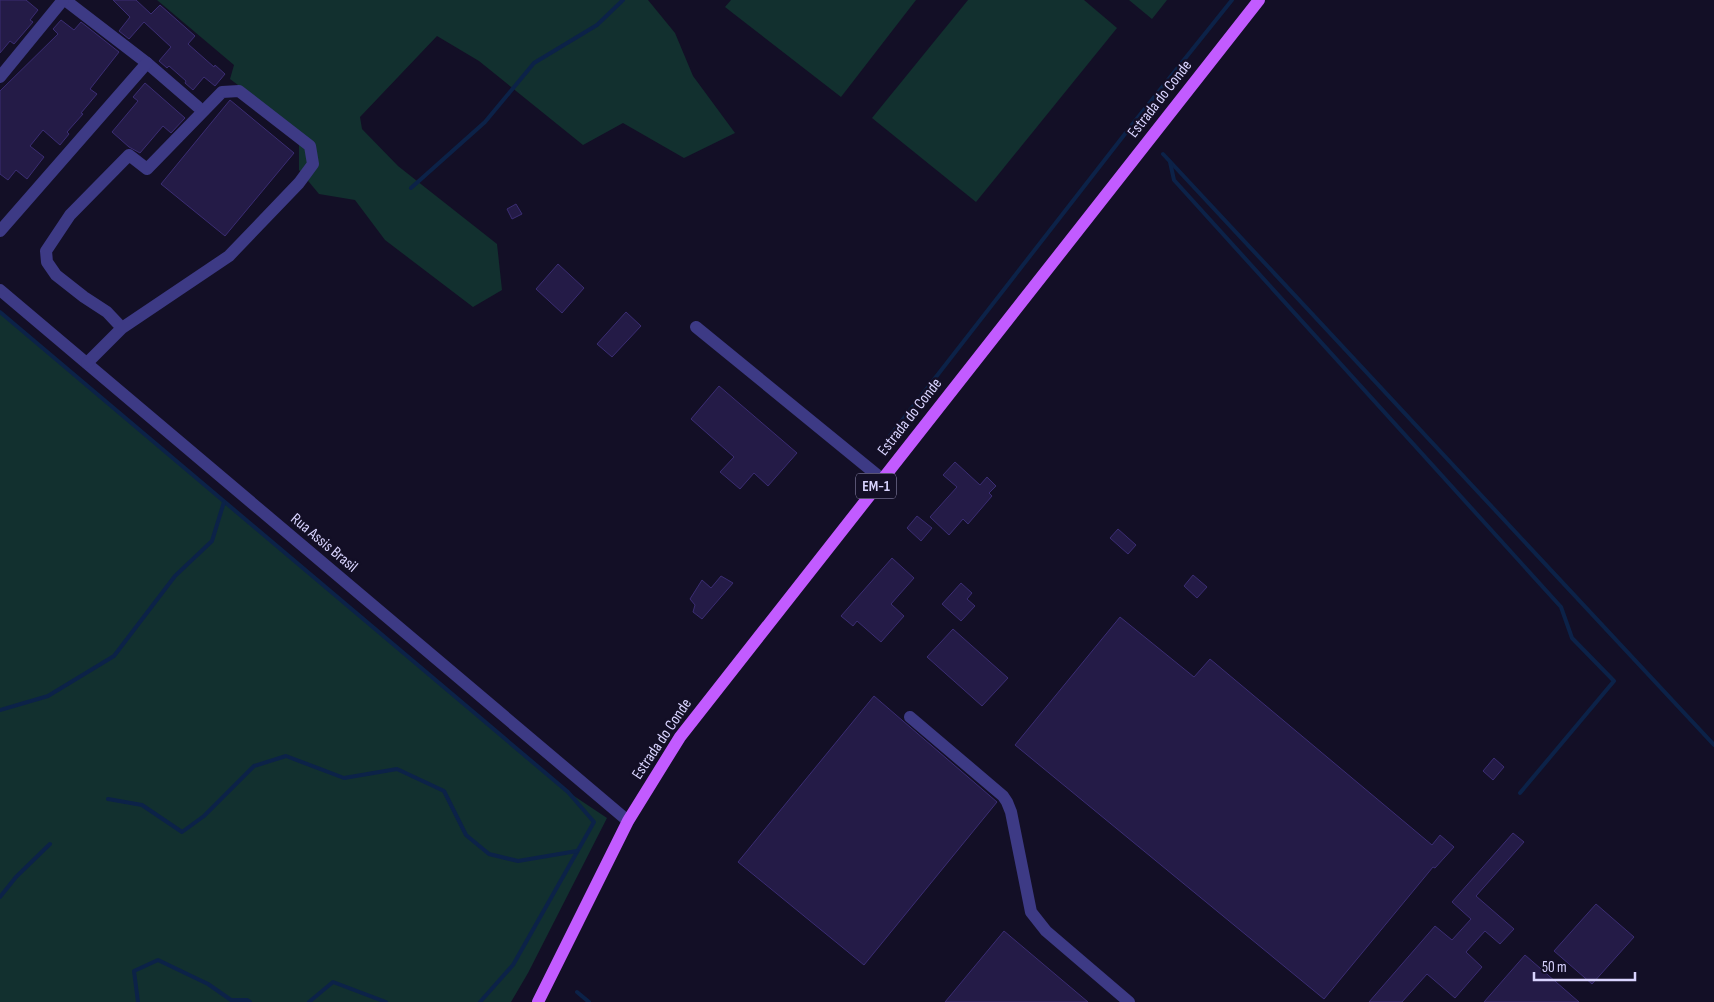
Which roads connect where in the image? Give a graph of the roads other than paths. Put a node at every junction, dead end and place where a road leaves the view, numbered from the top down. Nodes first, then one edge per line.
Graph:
1 (64, 0) edge
2 (1259, 0) edge
3 (147, 63) junction
4 (0, 77) edge
5 (198, 107) dead end
6 (0, 231) edge
7 (0, 290) edge
8 (122, 328) junction
9 (696, 328) dead end
10 (87, 364) junction
11 (882, 479) junction
12 (910, 717) dead end
13 (628, 821) junction
14 (538, 1002) edge
15 (1129, 1002) edge

1 - 3 street
1 - 4 street
2 - 11 main road, Estrada do Conde / EM-1
3 - 5 street
3 - 6 street
7 - 10 street, Rua Assis Brasil
8 - 8 street
8 - 10 street
9 - 11 street
10 - 13 street, Rua Assis Brasil
11 - 13 main road, Estrada do Conde / EM-1
12 - 15 street
13 - 14 main road, Estrada do Conde / EM-1

